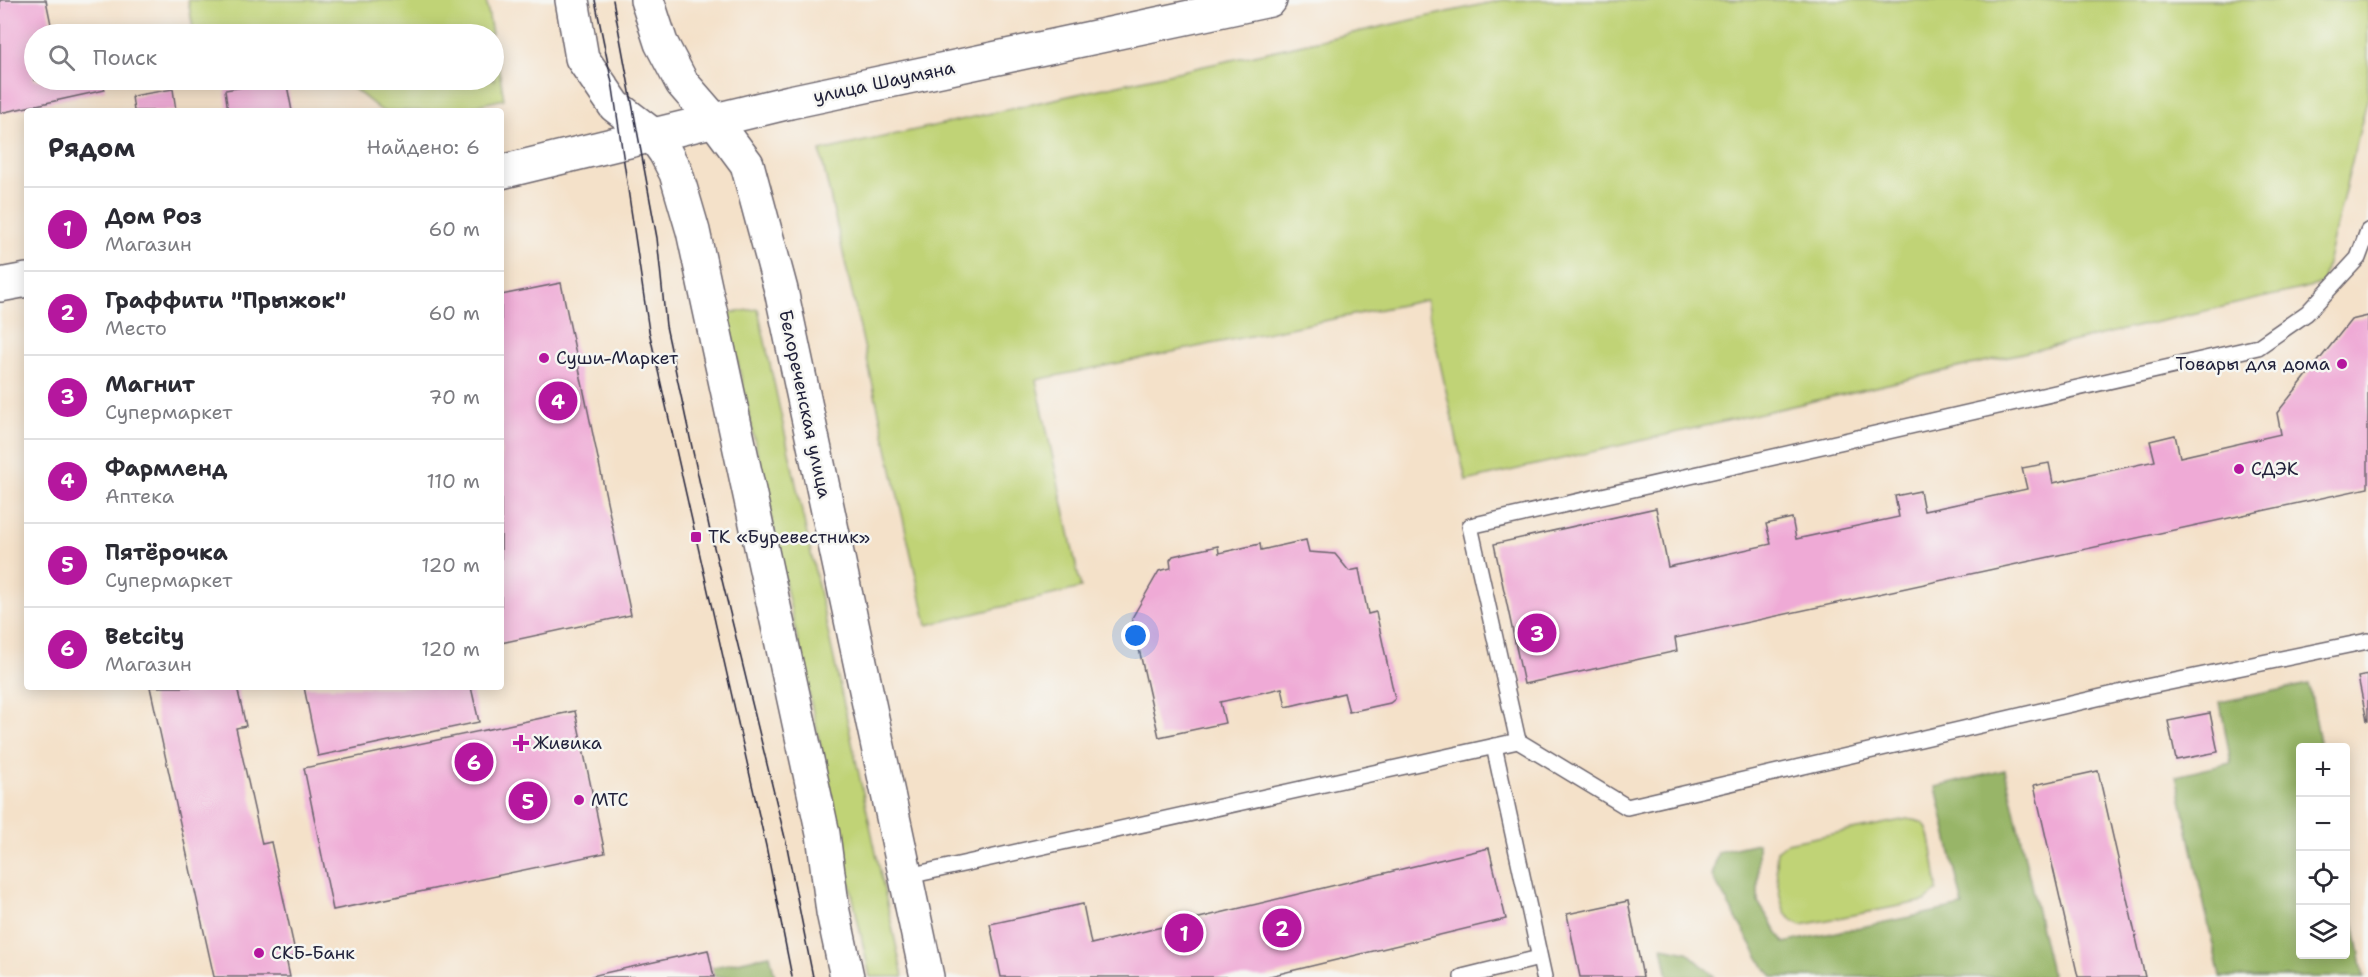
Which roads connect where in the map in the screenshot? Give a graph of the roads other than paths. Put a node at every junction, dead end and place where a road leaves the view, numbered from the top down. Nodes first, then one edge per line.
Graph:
1 (572, 0) edge
2 (646, 0) edge
3 (1270, 0) edge
4 (715, 121) junction
5 (653, 135) junction
6 (504, 171) edge
7 (2368, 231) edge
8 (24, 281) edge
9 (0, 285) edge
10 (2368, 641) edge
11 (1518, 741) junction
12 (1494, 746) junction
13 (904, 878) junction
14 (1539, 958) junction
15 (847, 977) edge
16 (927, 977) edge
17 (1462, 977) edge
18 (1544, 977) edge

1 - 5 street
2 - 4 street, Белореченская улица
3 - 4 street, улица Шаумяна
4 - 5 street, улица Шаумяна
4 - 13 street, Белореченская улица
5 - 6 street, улица Шаумяна
5 - 15 street
7 - 11 lane
8 - 9 street
10 - 11 lane
11 - 12 lane
12 - 13 lane
12 - 14 lane
13 - 16 street, Белореченская улица
14 - 17 lane
14 - 18 lane

